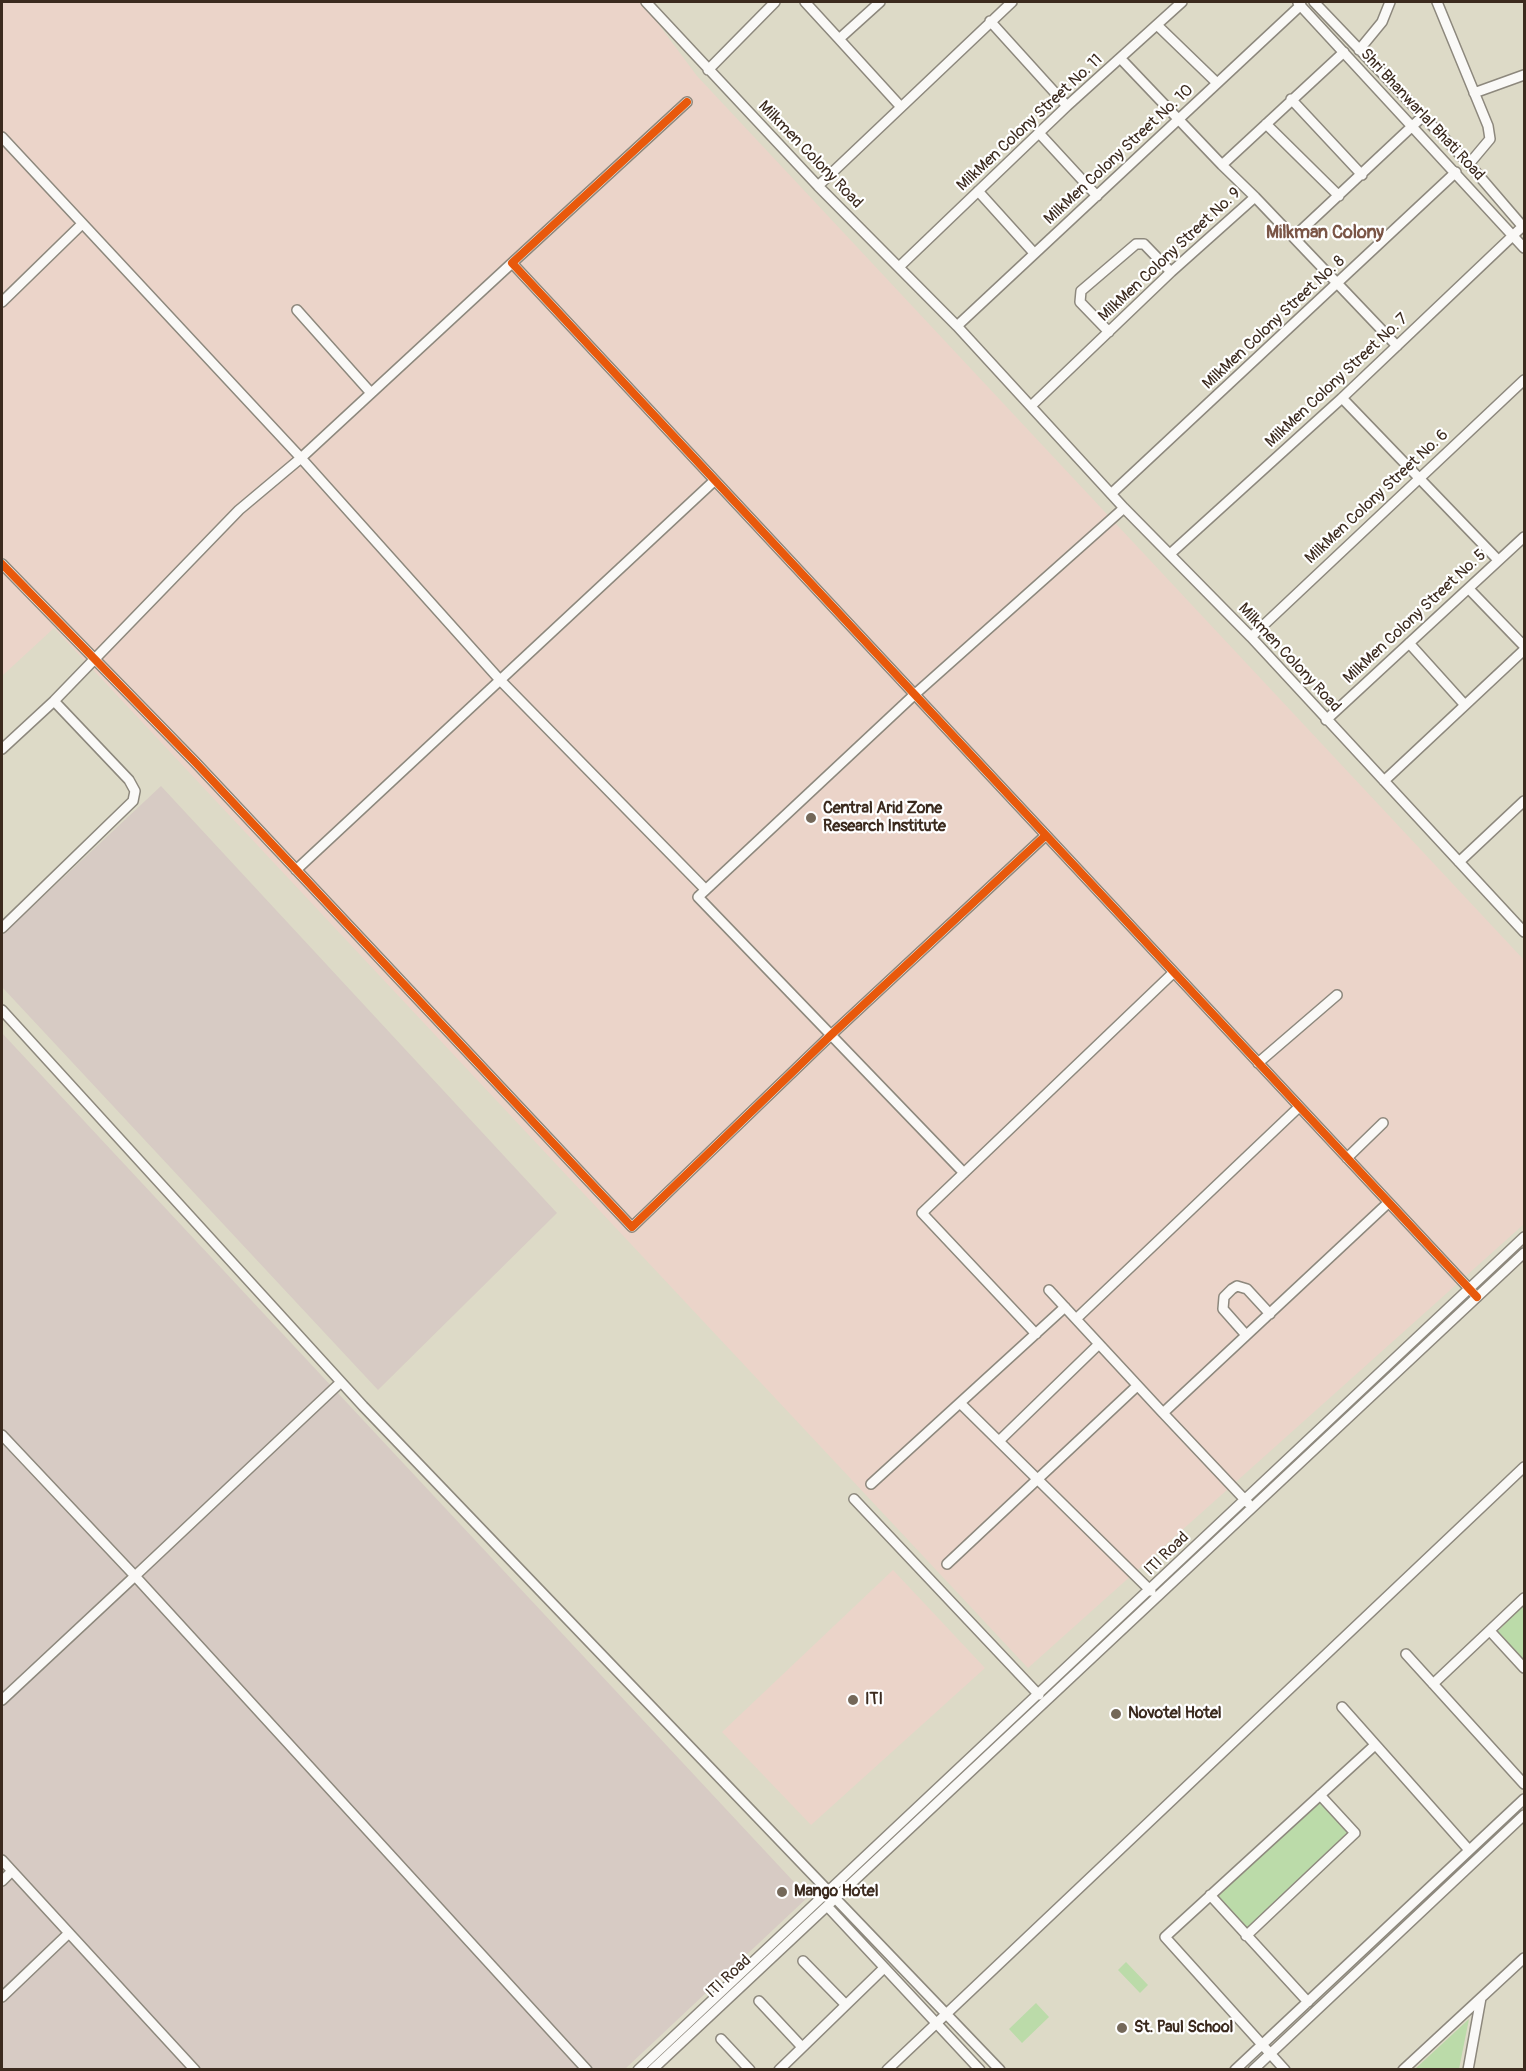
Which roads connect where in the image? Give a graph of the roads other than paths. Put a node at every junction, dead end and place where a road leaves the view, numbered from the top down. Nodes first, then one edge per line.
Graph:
1 (646, 2) edge
2 (775, 2) edge
3 (805, 2) edge
4 (880, 2) edge
5 (1012, 2) edge
6 (1182, 2) edge
7 (1314, 2) edge
8 (1390, 2) edge
9 (1437, 2) edge
10 (1299, 3) edge
11 (990, 21) junction
12 (1157, 25) junction
13 (839, 39) junction
14 (1359, 50) junction
15 (1344, 52) junction
16 (1121, 59) junction
17 (708, 70) junction
18 (1524, 75) edge
19 (1217, 83) junction
20 (1474, 93) junction
21 (1291, 99) junction
22 (687, 102) dead end
23 (1067, 106) junction
24 (901, 107) junction
25 (1422, 117) junction
26 (1178, 121) junction
27 (1266, 124) junction
28 (1413, 126) junction
29 (1039, 133) junction
30 (2, 137) edge
31 (1469, 164) junction
32 (1222, 165) junction
33 (1456, 172) junction
34 (1362, 174) junction
35 (818, 186) junction
36 (978, 191) junction
37 (1097, 196) junction
38 (1339, 196) junction
39 (1255, 197) junction
40 (82, 224) junction
41 (1524, 227) edge
42 (1295, 236) junction
43 (1512, 236) junction
44 (1524, 248) edge
45 (1034, 253) junction
46 (512, 263) junction
47 (899, 267) junction
48 (1171, 272) junction
49 (1339, 283) junction
50 (2, 302) edge
51 (297, 310) dead end
52 (957, 326) junction
53 (1109, 332) junction
54 (1397, 346) junction
55 (1524, 380) edge
56 (370, 393) junction
57 (1342, 398) junction
58 (1031, 406) junction
59 (302, 458) junction
60 (1420, 478) junction
61 (714, 481) junction
62 (1111, 494) junction
63 (1124, 508) junction
64 (1524, 537) edge
65 (1170, 555) junction
66 (1498, 561) junction
67 (2, 564) edge
68 (1469, 589) junction
69 (1251, 637) junction
70 (1409, 643) junction
71 (1524, 648) edge
72 (94, 660) junction
73 (500, 680) junction
74 (914, 695) junction
75 (54, 701) junction
76 (1464, 704) junction
77 (1326, 720) junction
78 (2, 749) edge
79 (1384, 781) junction
80 (1524, 801) edge
81 (1045, 836) junction
82 (1459, 862) junction
83 (296, 870) junction
84 (705, 889) junction
85 (2, 928) edge
86 (1524, 932) edge
87 (1173, 973) junction
88 (1338, 995) dead end
89 (2, 1010) edge
90 (831, 1035) junction
91 (1257, 1063) junction
92 (1299, 1107) junction
93 (1383, 1123) dead end
94 (1347, 1158) junction
95 (964, 1173) junction
96 (1389, 1203) junction
97 (1524, 1238) edge
98 (1524, 1253) edge
99 (1469, 1289) junction
100 (1049, 1290) dead end
101 (1477, 1297) junction
102 (1065, 1307) junction
103 (1270, 1314) junction
104 (1076, 1319) junction
105 (1036, 1334) junction
106 (1246, 1335) junction
107 (1099, 1344) junction
108 (341, 1382) junction
109 (1137, 1386) junction
110 (960, 1403) junction
111 (1163, 1413) junction
112 (2, 1435) edge
113 (999, 1441) junction
114 (1524, 1467) edge
115 (1038, 1479) junction
116 (871, 1484) dead end
117 (854, 1499) dead end
118 (1245, 1500) junction
119 (1253, 1508) junction
120 (947, 1564) dead end
121 (135, 1576) junction
122 (1150, 1591) junction
123 (1524, 1598) edge
124 (1490, 1630) junction
125 (1406, 1654) dead end
126 (1524, 1668) edge
127 (1433, 1684) junction
128 (1039, 1695) junction
129 (2, 1700) edge
130 (1342, 1707) dead end
131 (1375, 1745) junction
132 (1524, 1784) edge
133 (1320, 1795) junction
134 (1524, 1798) edge
135 (1524, 1815) edge
136 (1469, 1850) junction
137 (2, 1860) edge
138 (12, 1871) junction
139 (2, 1881) edge
140 (828, 1890) junction
141 (1210, 1895) junction
142 (836, 1897) junction
143 (827, 1906) junction
144 (69, 1933) junction
145 (1246, 1936) junction
146 (1524, 1958) edge
147 (803, 1961) dead end
148 (884, 1968) junction
149 (2, 1997) edge
150 (1481, 1998) junction
151 (759, 2001) dead end
152 (1308, 2002) junction
153 (846, 2005) junction
154 (946, 2013) junction
155 (937, 2023) junction
156 (722, 2039) dead end
157 (1261, 2045) junction
158 (802, 2047) junction
159 (1269, 2054) junction
160 (195, 2070) edge
161 (587, 2070) edge
162 (638, 2070) edge
163 (652, 2070) edge
164 (750, 2070) edge
165 (778, 2070) edge
166 (887, 2070) edge
167 (980, 2070) edge
168 (1000, 2070) edge
169 (1235, 2070) edge
170 (1253, 2070) edge
171 (1285, 2070) edge
172 (1403, 2070) edge
173 (1468, 2070) edge

1 - 17 street, Milkmen Colony Road
2 - 17 street
3 - 13 street
4 - 13 street
5 - 11 street
6 - 12 street, MilkMen Colony Street No. 11
7 - 14 street, Shri Bhanwarlal Bhati Road
8 - 14 street
9 - 20 street
10 - 15 street, Shri Bhanwarlal Bhati Road
10 - 19 street, MilkMen Colony Street No. 10
11 - 23 street
11 - 24 street
12 - 16 street, MilkMen Colony Street No. 11
12 - 19 street
13 - 24 street
14 - 25 street, Shri Bhanwarlal Bhati Road
15 - 21 street, MilkMen Colony Street No. 9
15 - 28 street, Shri Bhanwarlal Bhati Road
16 - 23 street, MilkMen Colony Street No. 11
16 - 26 street
17 - 35 street, Milkmen Colony Road
18 - 20 street
19 - 26 street, MilkMen Colony Street No. 10
20 - 31 street
21 - 27 street, MilkMen Colony Street No. 9
21 - 34 street
22 - 46 street
23 - 29 street, MilkMen Colony Street No. 11
24 - 35 street
25 - 28 street
25 - 31 street, Shri Bhanwarlal Bhati Road
26 - 32 street
26 - 37 street, MilkMen Colony Street No. 10
27 - 32 street, MilkMen Colony Street No. 9
27 - 38 street
28 - 33 street, Shri Bhanwarlal Bhati Road
28 - 34 street
29 - 36 street, MilkMen Colony Street No. 11
29 - 37 street
30 - 40 street
31 - 41 street, Shri Bhanwarlal Bhati Road
32 - 39 street, MilkMen Colony Street No. 9
33 - 43 street, Shri Bhanwarlal Bhati Road
33 - 49 street, MilkMen Colony Street No. 8
34 - 38 street
35 - 47 street, Milkmen Colony Road
36 - 45 street
36 - 47 street, MilkMen Colony Street No. 11
37 - 45 street, MilkMen Colony Street No. 10
38 - 42 street
39 - 42 street
39 - 48 street, MilkMen Colony Street No. 9
40 - 50 street
40 - 59 street
41 - 43 street, MilkMen Colony Street No. 7
42 - 49 street
43 - 44 street, Shri Bhanwarlal Bhati Road
43 - 54 street, MilkMen Colony Street No. 7
45 - 52 street, MilkMen Colony Street No. 10
46 - 56 street
46 - 61 street
47 - 52 street, Milkmen Colony Road
48 - 53 street, MilkMen Colony Street No. 9
48 - 53 street
49 - 54 street
49 - 62 street, MilkMen Colony Street No. 8
51 - 56 street
52 - 58 street, Milkmen Colony Road
53 - 58 street, MilkMen Colony Street No. 9
54 - 57 street, MilkMen Colony Street No. 7
55 - 60 street, MilkMen Colony Street No. 6
56 - 59 street
57 - 60 street
57 - 65 street, MilkMen Colony Street No. 7
58 - 62 street, Milkmen Colony Road
59 - 72 street
59 - 73 street
60 - 66 street
60 - 69 street, MilkMen Colony Street No. 6
61 - 73 street
61 - 74 street
62 - 63 street, Milkmen Colony Road
63 - 65 street, Milkmen Colony Road
63 - 74 street
64 - 66 street, MilkMen Colony Street No. 5
65 - 69 street, Milkmen Colony Road
66 - 68 street, MilkMen Colony Street No. 5
67 - 72 street
68 - 70 street, MilkMen Colony Street No. 5
68 - 71 street
69 - 77 street, Milkmen Colony Road
70 - 76 street
70 - 77 street, MilkMen Colony Street No. 5
71 - 76 street
72 - 75 street
72 - 83 street
73 - 83 street
73 - 84 street
74 - 81 street
74 - 84 street
75 - 78 street
75 - 85 street
76 - 79 street
77 - 79 street, Milkmen Colony Road
79 - 82 street, Milkmen Colony Road
80 - 82 street
81 - 87 street
81 - 90 street
82 - 86 street, Milkmen Colony Road
83 - 90 street
84 - 90 street
87 - 91 street
87 - 95 street
88 - 91 street
89 - 108 street
90 - 95 street
91 - 92 street
92 - 94 street
92 - 104 street
93 - 94 street
94 - 96 street
95 - 105 street
96 - 99 street
96 - 103 street
97 - 99 street, ITI Road
98 - 101 street, ITI Road
99 - 101 street
99 - 118 street, ITI Road
100 - 102 street
101 - 119 street, ITI Road
102 - 104 street
102 - 105 street
103 - 106 street
103 - 106 street
104 - 107 street
105 - 110 street
106 - 111 street
107 - 109 street
107 - 113 street
108 - 121 street
108 - 140 street
109 - 111 street
109 - 115 street
110 - 113 street
110 - 116 street
111 - 118 street
112 - 121 street
113 - 115 street
114 - 154 street
115 - 120 street
115 - 122 street
117 - 128 street
118 - 119 street
118 - 122 street, ITI Road
119 - 142 street, ITI Road
121 - 129 street
121 - 161 street
122 - 128 street, ITI Road
123 - 124 street
124 - 126 street
124 - 127 street
125 - 127 street
127 - 132 street
128 - 140 street, ITI Road
130 - 131 street
131 - 133 street
131 - 136 street
133 - 141 street
133 - 145 street
134 - 136 street
135 - 159 street
136 - 152 street
137 - 138 street
138 - 139 street
138 - 144 street
140 - 142 street
140 - 162 street, ITI Road
141 - 145 street
141 - 157 street
142 - 143 street, ITI Road
142 - 154 street
143 - 148 street
143 - 163 street, ITI Road
144 - 149 street
144 - 160 street
145 - 152 street
146 - 150 street
147 - 153 street
148 - 153 street
148 - 155 street
150 - 172 street
150 - 173 street
151 - 158 street
152 - 157 street
153 - 158 street
154 - 155 street
154 - 168 street
155 - 166 street
155 - 167 street
156 - 164 street
157 - 159 street
157 - 169 street
158 - 165 street
159 - 170 street
159 - 171 street

